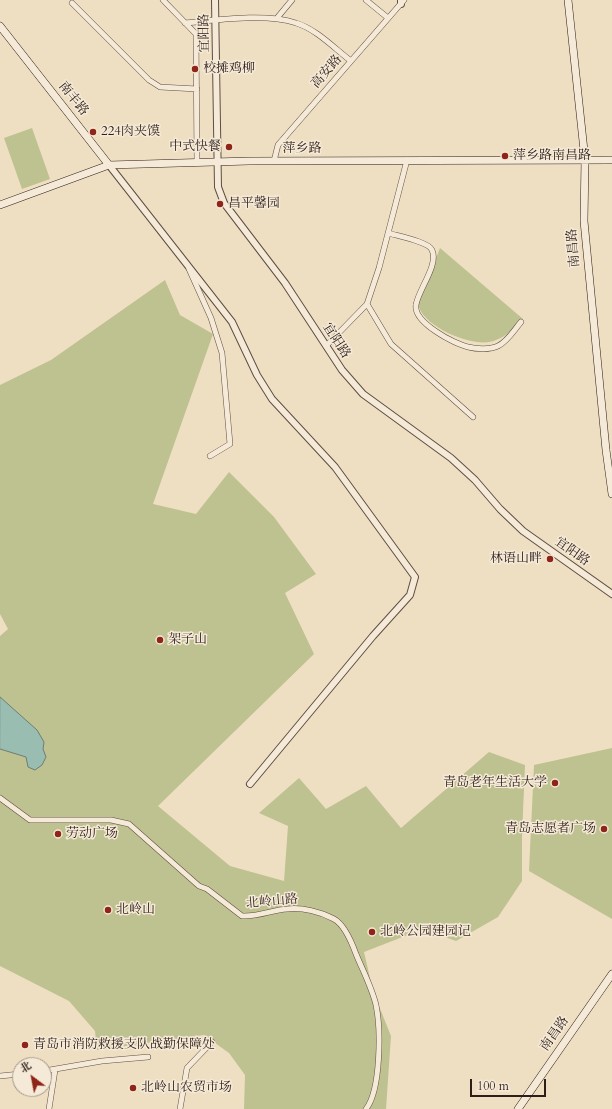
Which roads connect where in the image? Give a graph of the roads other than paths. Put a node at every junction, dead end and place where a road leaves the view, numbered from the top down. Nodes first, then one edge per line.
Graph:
1 (163, 0) edge
2 (215, 0) edge
3 (292, 0) edge
4 (366, 0) edge
5 (568, 0) edge
6 (402, 1) edge
7 (72, 3) dead end
8 (277, 18) junction
9 (388, 18) junction
10 (216, 21) junction
11 (186, 23) junction
12 (0, 26) edge
13 (351, 61) junction
14 (197, 89) junction
15 (407, 160) junction
16 (585, 160) junction
17 (612, 160) edge
18 (274, 161) junction
19 (197, 162) junction
20 (217, 162) junction
21 (109, 165) junction
22 (0, 205) edge
23 (388, 233) junction
24 (186, 264) junction
25 (367, 304) junction
26 (521, 322) dead end
27 (326, 346) junction
28 (473, 417) dead end
29 (609, 451) edge
30 (210, 456) dead end
31 (612, 494) edge
32 (612, 594) edge
33 (250, 784) dead end
34 (0, 798) edge
35 (612, 974) edge
36 (212, 1042) dead end
37 (148, 1057) dead end
38 (52, 1070) edge
39 (55, 1070) junction
40 (12, 1075) edge
41 (0, 1076) edge
42 (49, 1109) edge
43 (180, 1109) edge
44 (366, 1109) edge
45 (518, 1109) edge

1 - 11 street
2 - 10 street, 宜阳路
3 - 8 street
4 - 9 street
5 - 16 main road, 南昌路
6 - 9 street, 高安路
7 - 14 street
8 - 10 street
8 - 13 street
9 - 13 street, 高安路
10 - 11 street
10 - 20 street, 宜阳路
11 - 14 street
12 - 21 main road, 南丰路
13 - 18 street, 高安路
14 - 19 street
15 - 16 main road, 萍乡路
15 - 18 main road, 萍乡路
15 - 23 street
16 - 17 main road, 萍乡路
16 - 29 main road, 南昌路
18 - 20 main road, 萍乡路
19 - 20 main road, 萍乡路
19 - 21 main road, 萍乡路
20 - 27 street, 宜阳路
21 - 22 main road, 萍乡路
21 - 24 street, 南丰路
23 - 25 street
23 - 26 street
24 - 30 street
24 - 33 street, 南丰路
25 - 27 street
25 - 28 street
27 - 32 street, 宜阳路
29 - 31 main road, 南昌路
34 - 44 street, 北岭山路
35 - 45 main road, 南昌路
36 - 43 street
37 - 39 street
38 - 39 street
39 - 42 street
40 - 41 street

